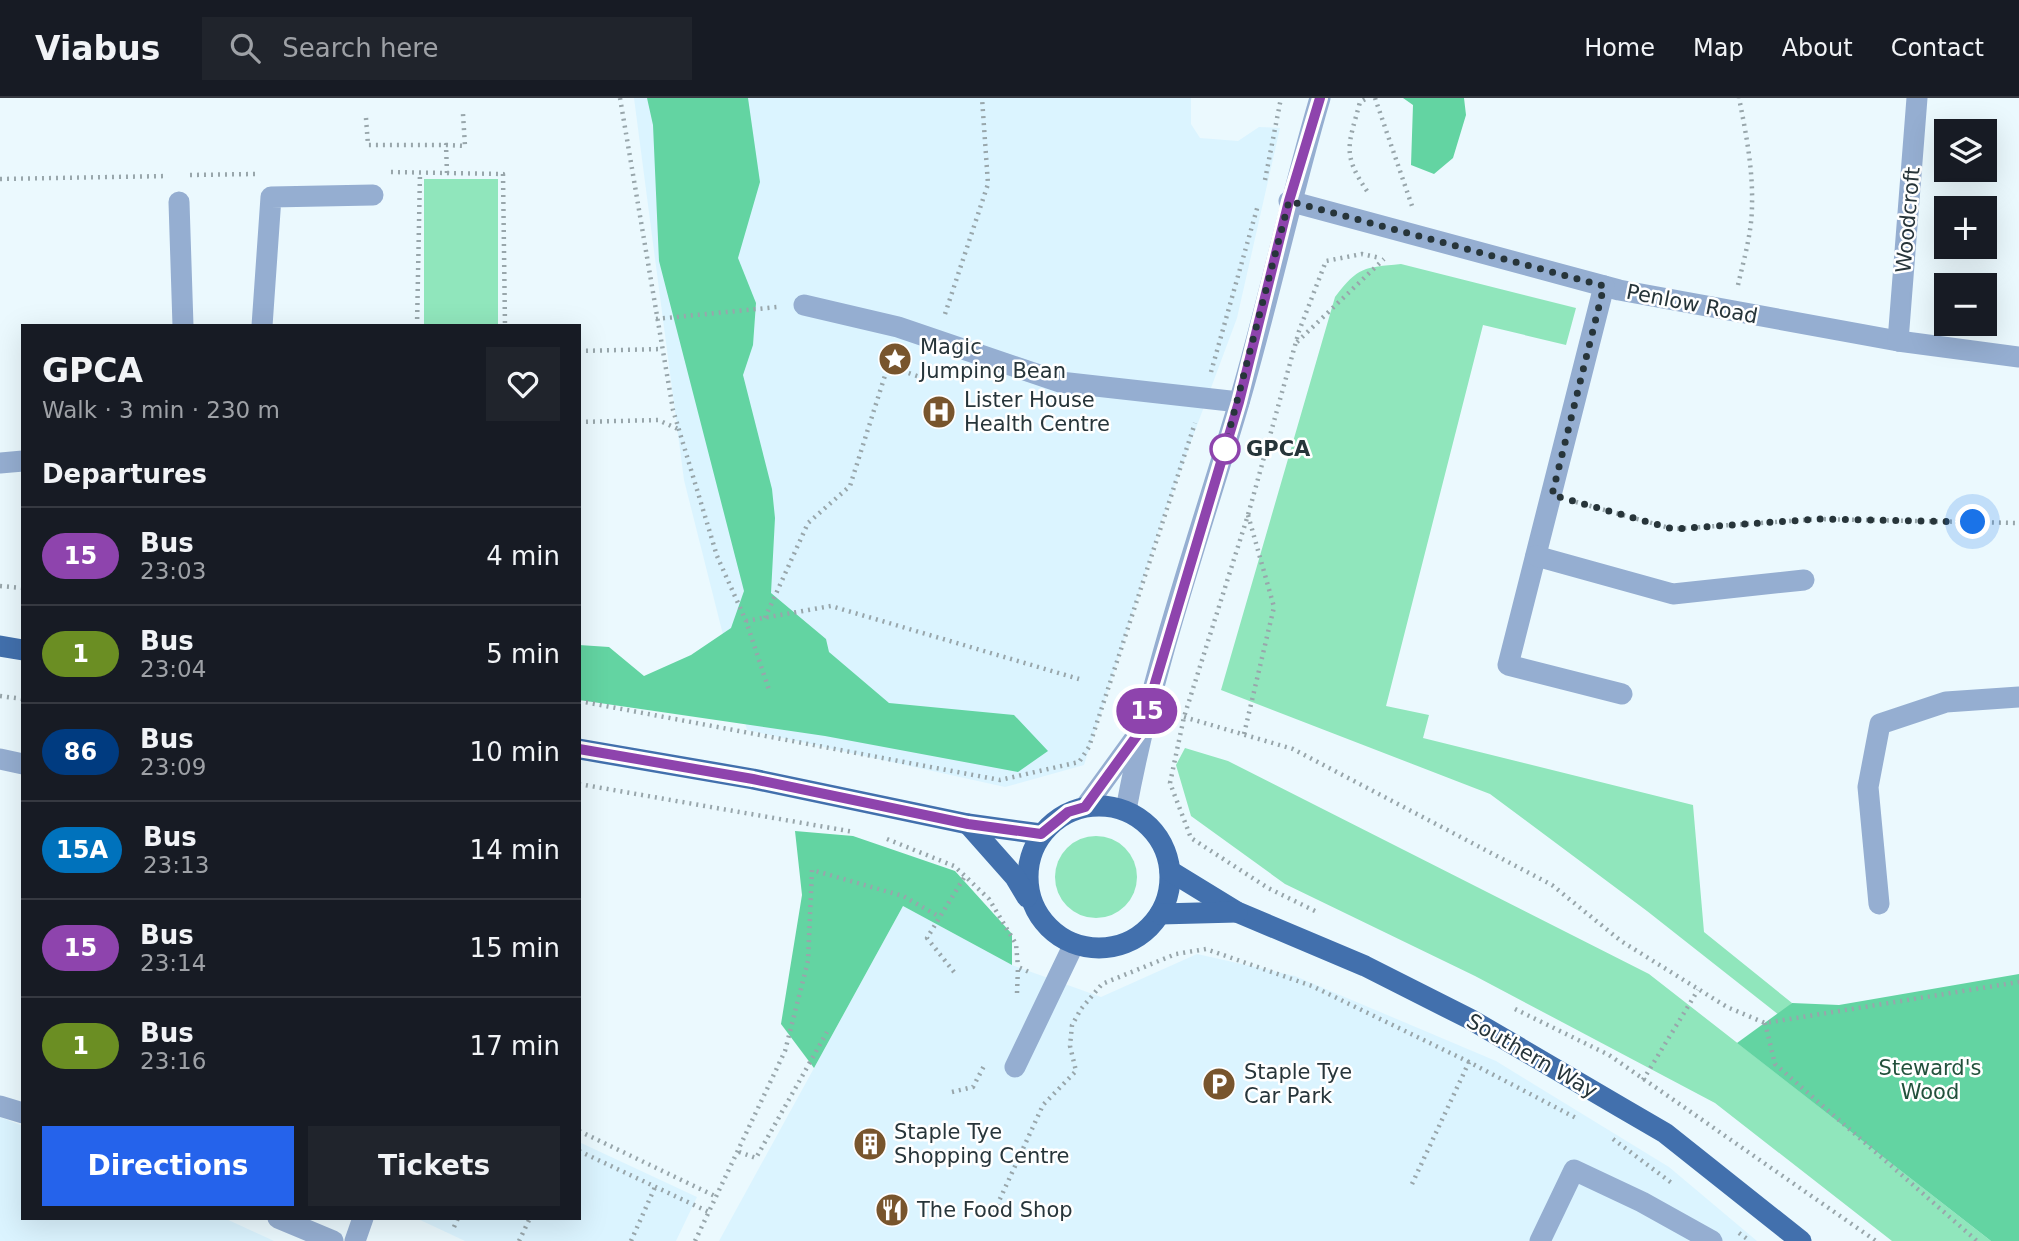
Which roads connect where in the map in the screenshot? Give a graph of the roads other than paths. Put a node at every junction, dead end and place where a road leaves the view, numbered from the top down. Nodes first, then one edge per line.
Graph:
1 (1320, 98) edge
2 (1917, 98) edge
3 (373, 195) dead end
4 (1289, 201) junction
5 (179, 202) dead end
6 (1604, 286) junction
7 (804, 305) road end
8 (183, 324) edge
9 (262, 324) edge
10 (1898, 341) junction
11 (2019, 357) edge
12 (1239, 402) junction
13 (21, 461) edge
14 (0, 463) edge
15 (1536, 556) junction
16 (1804, 580) dead end
17 (0, 646) edge
18 (21, 650) edge
19 (1622, 694) dead end
20 (2019, 697) edge
21 (1141, 730) junction
22 (581, 749) edge
23 (0, 759) edge
24 (21, 764) edge
25 (1085, 807) junction
26 (1126, 810) junction
27 (968, 824) junction
28 (1041, 834) junction
29 (1170, 871) junction
30 (1879, 904) dead end
31 (1035, 911) junction
32 (1237, 912) junction
33 (1160, 914) junction
34 (1074, 944) junction
35 (1015, 1067) dead end
36 (0, 1106) edge
37 (21, 1112) edge
38 (283, 1220) edge
39 (362, 1220) edge
40 (333, 1241) edge
41 (355, 1241) edge
42 (1540, 1241) edge
43 (1712, 1241) edge
44 (1801, 1241) edge

1 - 4 street
2 - 10 street, Woodcroft
3 - 9 street
4 - 6 street, Penlow Road
4 - 12 street
5 - 8 street
6 - 10 street, Penlow Road
6 - 15 street
7 - 12 street
10 - 11 street, Penlow Road
12 - 21 street
13 - 14 street
15 - 16 street
15 - 19 street
17 - 18 main road
20 - 30 street
21 - 25 street
21 - 26 street
22 - 27 main road
23 - 24 street
25 - 26 main road
25 - 28 main road
26 - 29 main road
27 - 28 main road
27 - 31 main road
28 - 31 main road
29 - 32 main road, Southern Way
29 - 33 main road
31 - 34 main road
32 - 33 main road, Southern Way
32 - 44 main road, Southern Way
33 - 34 main road
34 - 35 street
36 - 37 street
38 - 40 street
39 - 41 street
42 - 43 street

